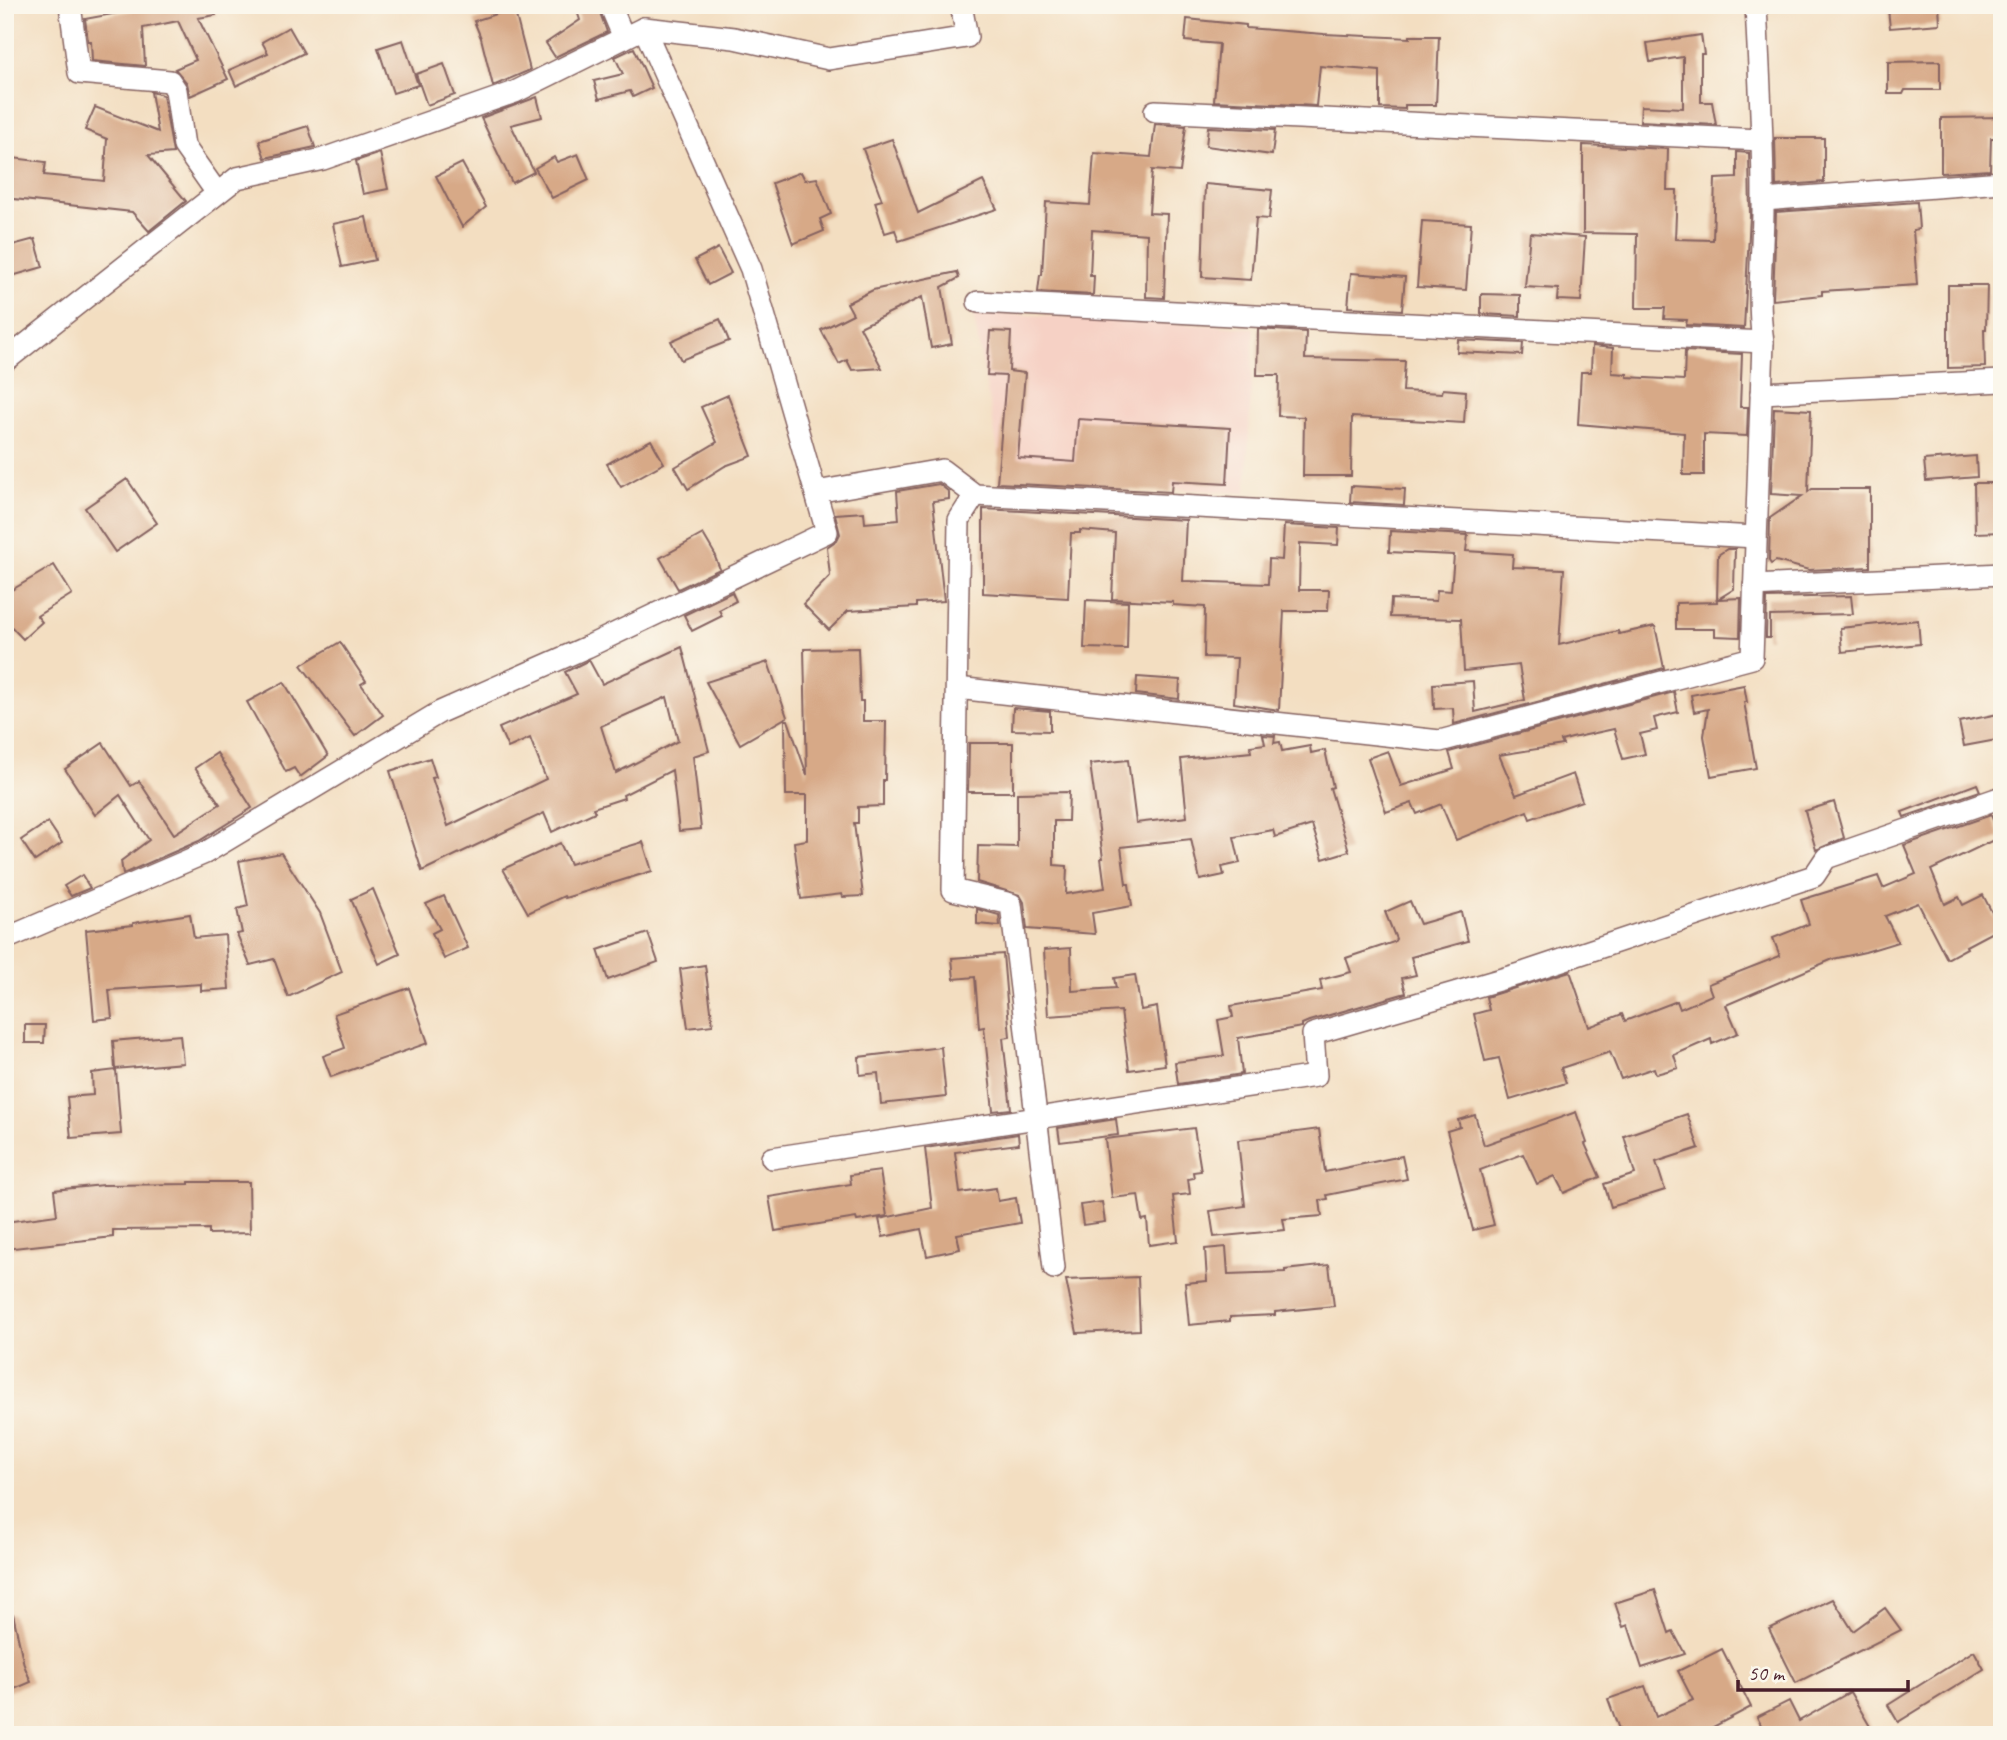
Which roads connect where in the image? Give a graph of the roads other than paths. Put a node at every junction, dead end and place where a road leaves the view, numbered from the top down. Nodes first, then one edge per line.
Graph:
1 (70, 5) edge
2 (610, 5) edge
3 (961, 5) edge
4 (1763, 6) edge
5 (644, 29) junction
6 (624, 38) junction
7 (1155, 111) dead end
8 (1761, 140) junction
9 (2002, 182) edge
10 (217, 193) junction
11 (1763, 200) junction
12 (978, 302) dead end
13 (1763, 342) junction
14 (5, 361) edge
15 (2002, 381) edge
16 (1761, 393) junction
17 (816, 492) junction
18 (975, 495) junction
19 (1756, 537) junction
20 (2002, 574) edge
21 (1754, 586) junction
22 (957, 688) junction
23 (2002, 797) edge
24 (5, 939) edge
25 (1036, 1118) junction
26 (772, 1158) dead end
27 (1054, 1269) dead end

1 - 10 street
2 - 6 street
3 - 5 street
4 - 8 street
5 - 6 street
5 - 17 street
6 - 10 street
7 - 8 street
8 - 11 street
9 - 11 street
10 - 14 street
11 - 13 street
12 - 13 street
13 - 16 street
15 - 16 street
16 - 19 street
17 - 18 street
17 - 24 street
18 - 19 street
18 - 22 street
19 - 21 street
20 - 21 street
21 - 22 street
22 - 25 street
23 - 25 street
25 - 26 street
25 - 27 street

